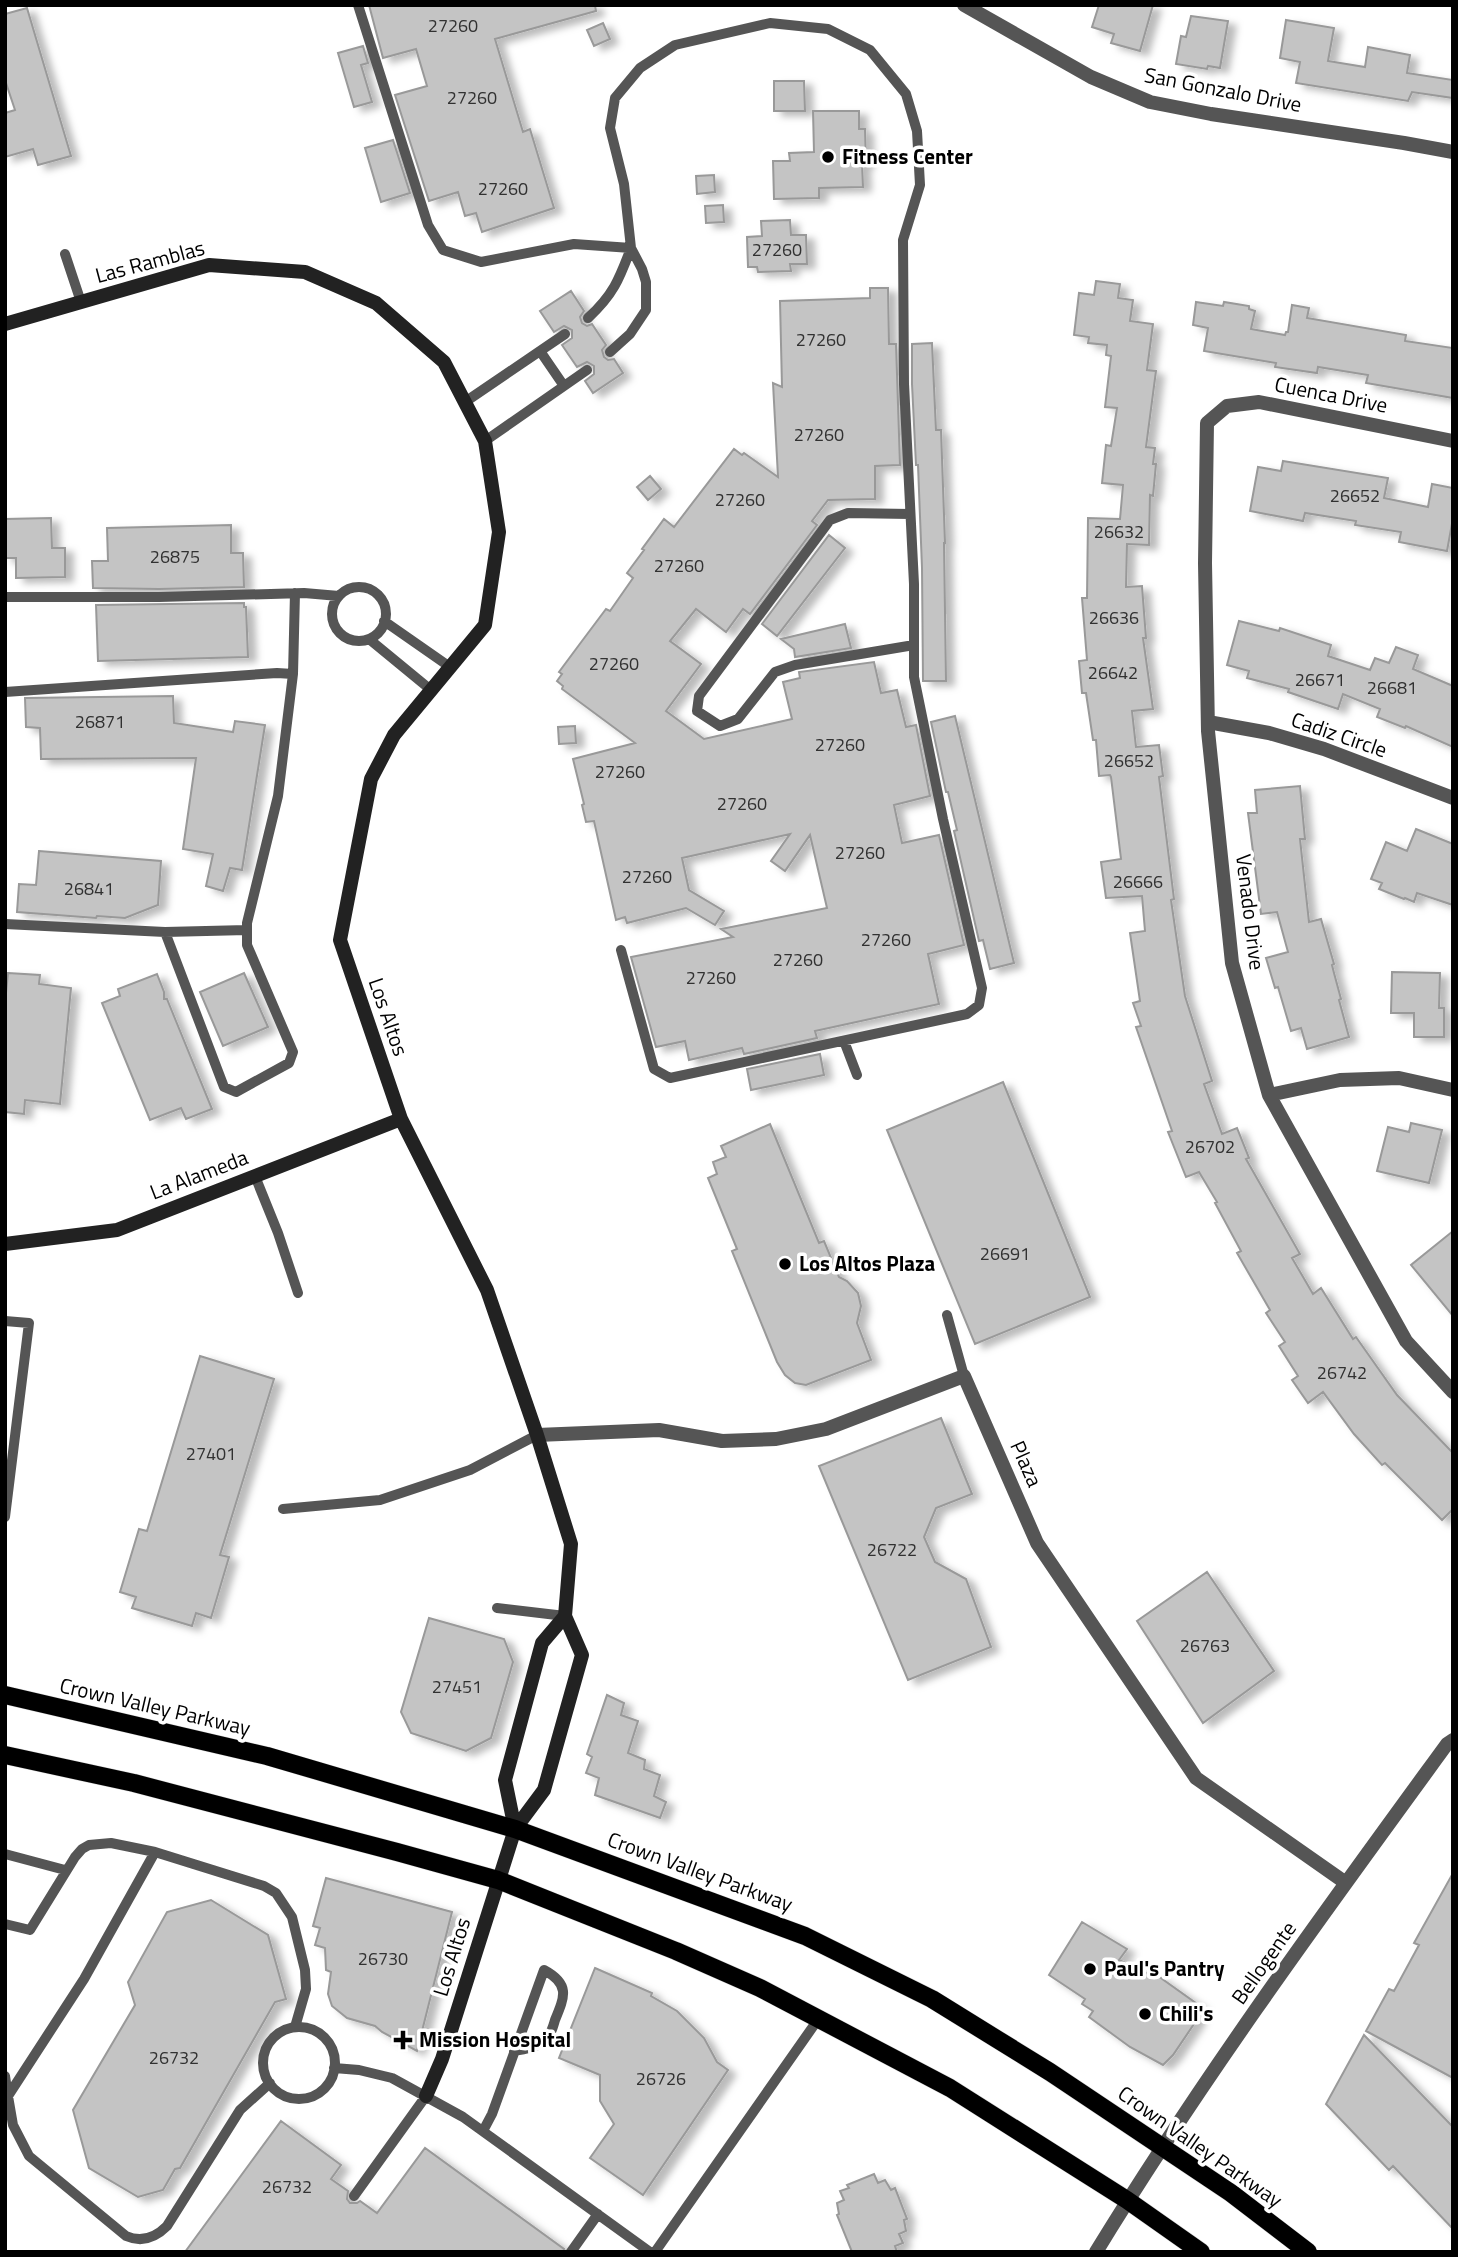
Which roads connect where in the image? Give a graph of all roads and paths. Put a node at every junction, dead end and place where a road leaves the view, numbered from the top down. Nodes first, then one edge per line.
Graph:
1 (358, 5) edge
2 (964, 5) edge
3 (1453, 152) edge
4 (631, 248) junction
5 (65, 254) dead end
6 (81, 302) junction
7 (588, 318) dead end
8 (5, 324) edge
9 (565, 334) dead end
10 (540, 351) junction
11 (610, 352) dead end
12 (587, 370) dead end
13 (564, 386) junction
14 (465, 402) junction
15 (1207, 423) joint
16 (485, 440) junction
17 (1453, 441) edge
18 (910, 514) junction
19 (295, 593) junction
20 (339, 596) junction
21 (5, 597) edge
22 (384, 621) junction
23 (369, 639) junction
24 (914, 646) junction
25 (450, 667) junction
26 (293, 674) junction
27 (432, 690) junction
28 (5, 692) edge
29 (1208, 722) junction
30 (1453, 799) edge
31 (5, 923) edge
32 (247, 930) junction
33 (165, 932) junction
34 (621, 950) dead end
35 (844, 1041) junction
36 (857, 1075) dead end
37 (1453, 1090) edge
38 (1269, 1095) junction
39 (401, 1119) junction
40 (256, 1176) junction
41 (5, 1244) edge
42 (298, 1293) dead end
43 (947, 1315) dead end
44 (5, 1321) edge
45 (964, 1376) junction
46 (1453, 1392) edge
47 (537, 1435) junction
48 (284, 1509) dead end
49 (5, 1517) edge
50 (497, 1608) dead end
51 (565, 1616) junction
52 (5, 1695) edge
53 (1453, 1740) edge
54 (5, 1755) edge
55 (515, 1829) junction
56 (155, 1852) junction
57 (5, 1854) edge
58 (65, 1870) junction
59 (498, 1880) junction
60 (1346, 1883) junction
61 (5, 1924) edge
62 (819, 2018) junction
63 (295, 2027) junction
64 (514, 2051) junction
65 (334, 2068) junction
66 (5, 2076) edge
67 (270, 2083) junction
68 (6, 2096) edge
69 (426, 2096) junction
70 (483, 2131) junction
71 (1162, 2146) junction
72 (354, 2196) dead end
73 (1127, 2200) junction
74 (598, 2214) junction
75 (571, 2252) edge
76 (650, 2252) edge
77 (656, 2252) edge
78 (1096, 2252) edge
79 (1201, 2252) edge
80 (1308, 2252) edge

1 - 4 lane
2 - 3 street, San Gonzalo Drive
4 - 7 lane
4 - 11 lane
4 - 18 lane
5 - 6 lane
6 - 8 street, Las Ramblas
6 - 14 street, Las Ramblas
9 - 10 lane
10 - 13 lane
10 - 14 lane
12 - 13 lane
13 - 16 lane
14 - 16 street, Las Ramblas
15 - 17 street, Cuenca Drive
15 - 29 street, Venado Drive
16 - 25 street, Los Altos
18 - 24 lane
18 - 24 lane
19 - 20 lane
19 - 21 lane
19 - 26 lane
20 - 22 lane
20 - 23 lane
22 - 23 lane
22 - 25 lane
23 - 27 lane
24 - 35 lane
25 - 27 street, Los Altos
26 - 28 lane
26 - 32 lane
27 - 39 street, Los Altos
29 - 30 street, Cadiz Circle
29 - 38 street, Venado Drive
31 - 33 lane
32 - 33 lane
32 - 33 lane
34 - 35 lane
35 - 36 lane
37 - 38 street
38 - 46 street, Venado Drive
39 - 40 street, La Alameda
39 - 47 street, Los Altos
40 - 41 street, La Alameda
40 - 42 lane
43 - 45 lane
44 - 49 lane
45 - 47 street
45 - 60 street, Plaza
47 - 48 lane
47 - 51 street, Los Altos
50 - 51 lane
51 - 55 street, Los Altos
51 - 55 street, Los Altos
52 - 55 main road, Crown Valley Parkway
53 - 60 street, Bellogente
54 - 59 main road
55 - 59 street, Los Altos
55 - 71 main road, Crown Valley Parkway
56 - 58 lane
56 - 63 lane
56 - 68 lane
57 - 58 lane
58 - 61 lane
59 - 62 main road
59 - 69 street, Los Altos
60 - 71 street, Bellogente
62 - 73 main road
62 - 77 lane
63 - 65 lane
63 - 67 lane
64 - 64 lane
64 - 70 lane
65 - 67 lane
65 - 69 lane
66 - 68 lane
67 - 68 lane
69 - 70 lane
69 - 72 lane
70 - 74 lane
71 - 73 street, Bellogente
71 - 80 main road, Crown Valley Parkway
73 - 78 street, Bellogente
73 - 79 main road
74 - 75 lane
74 - 76 lane

